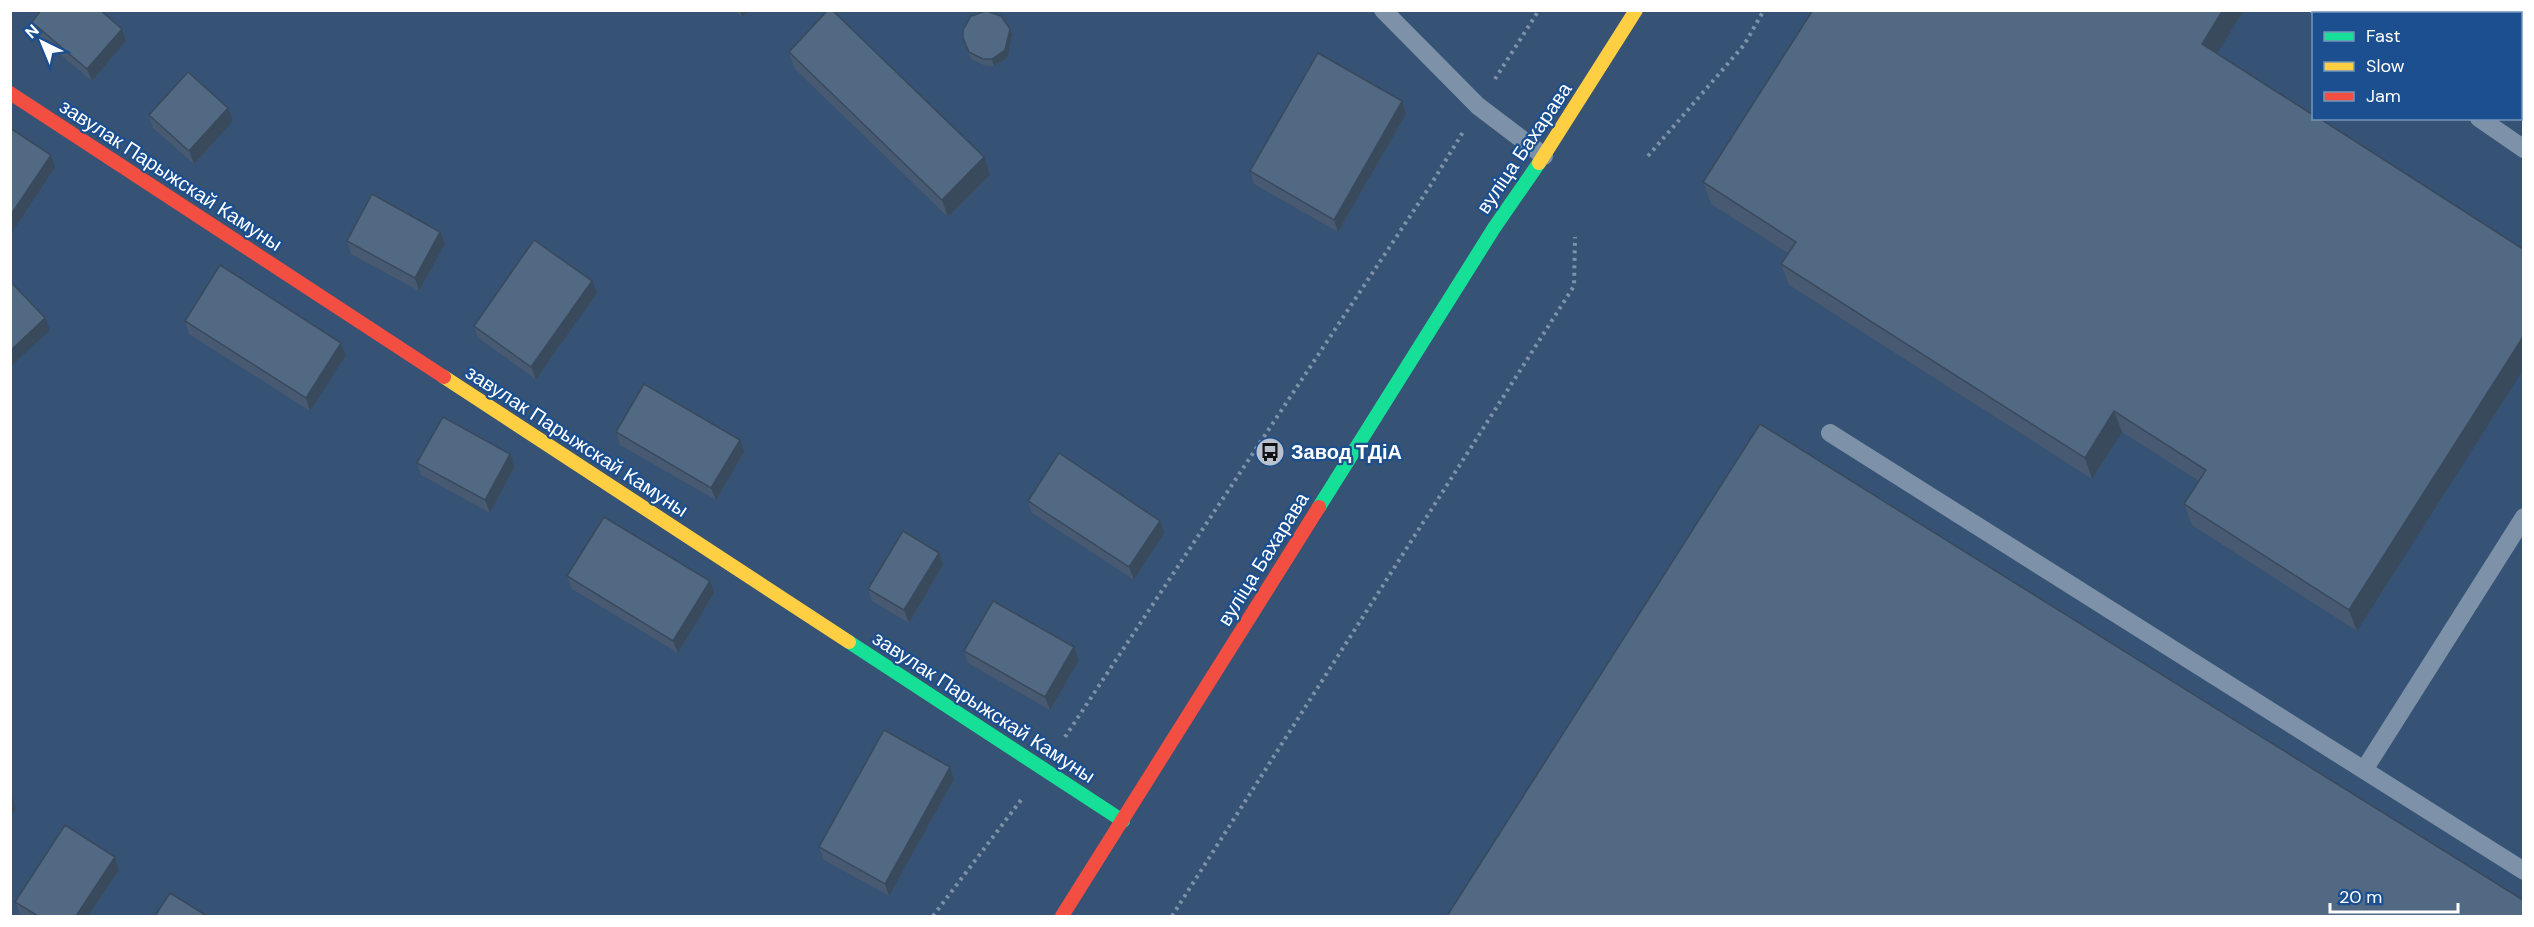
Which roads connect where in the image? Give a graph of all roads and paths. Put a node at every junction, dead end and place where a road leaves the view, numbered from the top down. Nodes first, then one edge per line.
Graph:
1 (1383, 10) edge
2 (1539, 10) edge
3 (1636, 10) edge
4 (1764, 10) edge
5 (10, 93) edge
6 (1478, 106) junction
7 (2482, 120) edge
8 (2523, 149) edge
9 (1544, 156) junction
10 (1648, 156) dead end
11 (1575, 237) dead end
12 (1830, 433) dead end
13 (2523, 517) edge
14 (1044, 770) junction
15 (2364, 770) junction
16 (1123, 821) junction
17 (2523, 871) edge
18 (933, 916) edge
19 (1062, 916) edge
20 (1172, 916) edge

1 - 6 lane
2 - 6 path
3 - 9 street, вуліца Бахарава
4 - 10 path
5 - 14 street, завулак Парыжскай Камуны
6 - 9 lane
6 - 14 path
7 - 8 lane
9 - 16 street, вуліца Бахарава
11 - 20 path
12 - 15 lane
13 - 15 lane
14 - 16 street, завулак Парыжскай Камуны
14 - 18 path
15 - 17 lane
16 - 19 street, вуліца Бахарава

